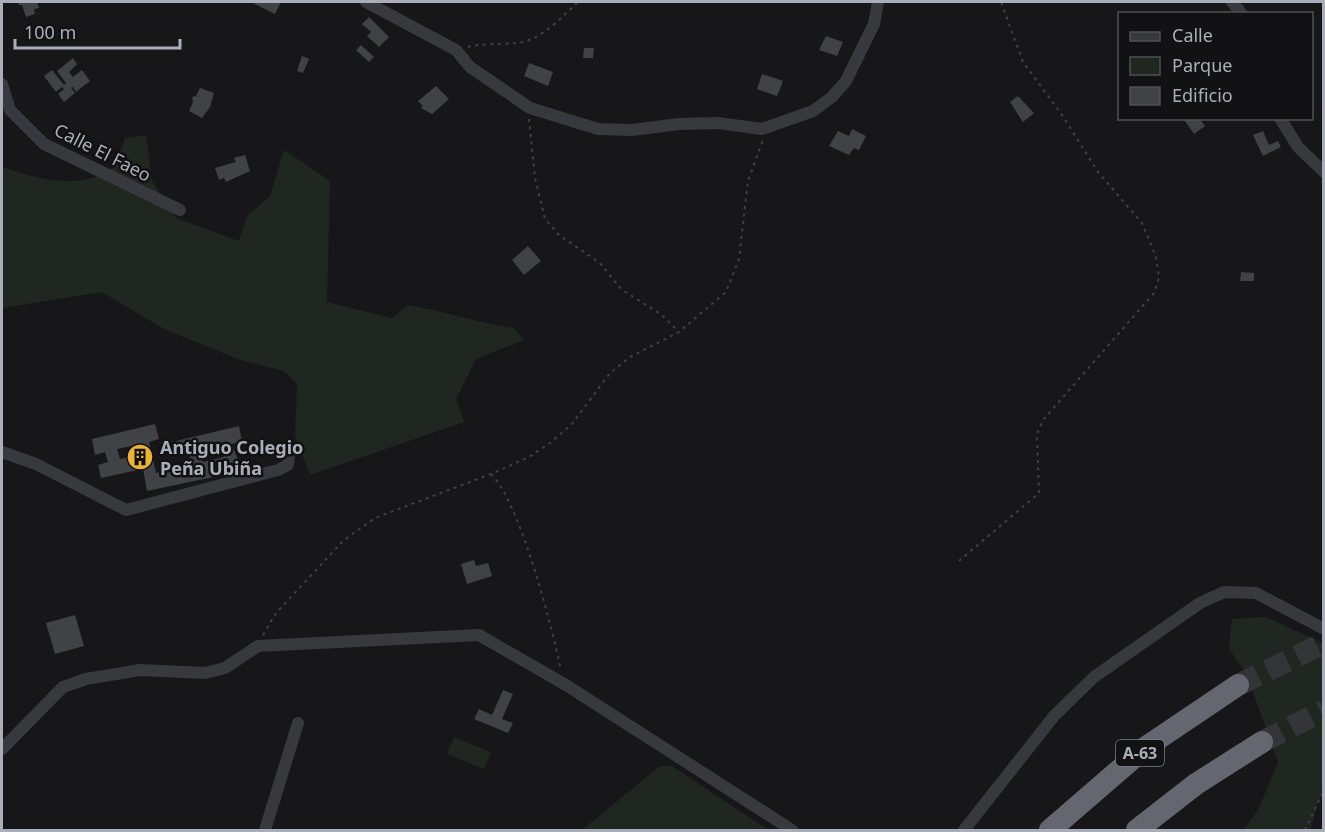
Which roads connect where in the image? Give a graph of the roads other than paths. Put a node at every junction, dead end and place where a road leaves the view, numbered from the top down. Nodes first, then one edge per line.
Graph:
1 (366, 2) edge
2 (878, 2) edge
3 (2, 84) edge
4 (1281, 120) edge
5 (1323, 172) edge
6 (180, 210) dead end
7 (2, 452) edge
8 (290, 455) dead end
9 (1323, 629) edge
10 (1238, 686) tunnel mouth
11 (298, 723) dead end
12 (1262, 742) tunnel mouth
13 (2, 748) edge
14 (265, 831) edge
15 (792, 831) edge
16 (964, 831) edge
17 (1050, 831) edge
18 (1137, 831) edge

1 - 2 street
3 - 6 street, Calle El Faeo
4 - 5 street
7 - 8 street
9 - 16 street
10 - 17 highway, A-63
11 - 14 street
12 - 18 highway
13 - 15 street

